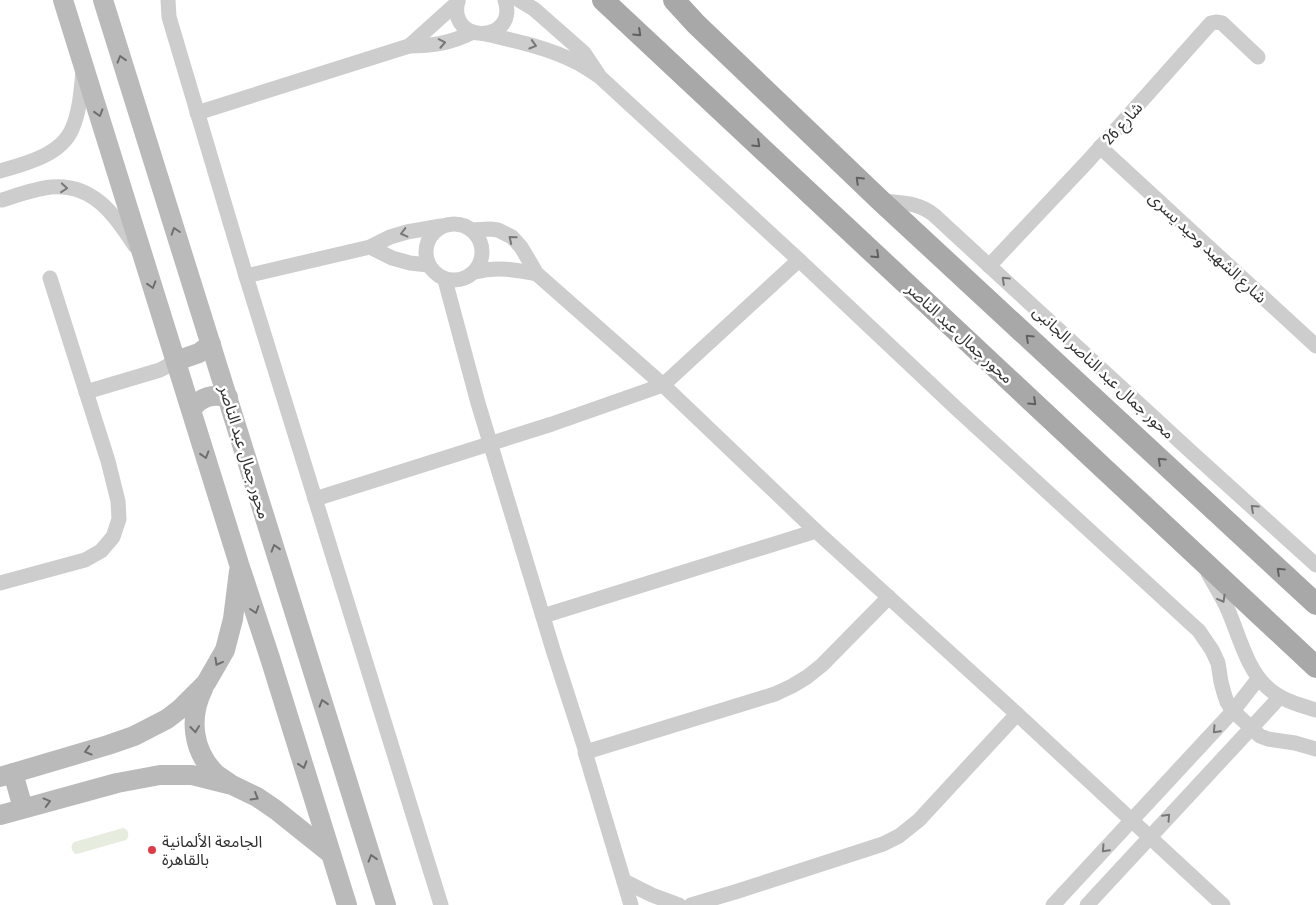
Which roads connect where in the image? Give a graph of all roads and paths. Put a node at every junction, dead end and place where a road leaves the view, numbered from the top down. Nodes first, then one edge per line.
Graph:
1 (63, 0) edge
2 (103, 0) edge
3 (168, 0) edge
4 (505, 0) edge
5 (519, 0) edge
6 (603, 0) edge
7 (674, 0) edge
8 (458, 1) edge
9 (479, 33) junction
10 (409, 46) junction
11 (1258, 57) dead end
12 (84, 65) junction
13 (600, 77) junction
14 (197, 113) junction
15 (1100, 148) junction
16 (4, 170) edge
17 (881, 201) junction
18 (442, 226) junction
19 (472, 230) junction
20 (370, 247) junction
21 (144, 260) junction
22 (798, 260) junction
23 (428, 265) junction
24 (990, 266) junction
25 (475, 272) junction
26 (537, 274) junction
27 (246, 276) junction
28 (50, 278) dead end
29 (445, 280) junction
30 (211, 344) junction
31 (1316, 346) edge
32 (176, 361) junction
33 (663, 385) junction
34 (86, 392) junction
35 (228, 397) junction
36 (191, 409) junction
37 (490, 443) junction
38 (315, 499) junction
39 (816, 531) junction
40 (1199, 557) junction
41 (239, 564) junction
42 (1316, 564) edge
43 (0, 583) edge
44 (889, 597) junction
45 (1316, 604) edge
46 (543, 616) junction
47 (1316, 667) edge
48 (1258, 679) junction
49 (206, 683) junction
50 (1280, 697) junction
51 (1316, 710) edge
52 (1233, 711) junction
53 (1017, 714) junction
54 (1250, 728) junction
55 (1316, 749) edge
56 (586, 752) junction
57 (6, 775) edge
58 (232, 785) junction
59 (23, 808) junction
60 (0, 815) edge
61 (1132, 820) junction
62 (1150, 837) junction
63 (331, 854) junction
64 (624, 881) junction
65 (347, 905) edge
66 (386, 905) edge
67 (442, 905) edge
68 (631, 905) edge
69 (679, 905) edge
70 (691, 905) edge
71 (1053, 905) edge
72 (1087, 905) edge
73 (1223, 905) edge

1 - 12 main road
30 -> 2 main road, محور جمال عبد الناصر
3 - 14 street
4 - 9 street
5 - 13 street
6 -> 40 main road, محور جمال عبد الناصر
17 -> 7 main road
8 - 9 street
8 - 10 street
10 -> 9 street
9 -> 13 street
10 - 14 street
11 - 15 street, شارع 26
12 - 16 street
12 -> 21 main road
13 - 22 street
14 - 27 street
15 - 24 street, شارع 26
15 - 31 street, شارع الشهيد وحيد يسرى
16 -> 21 street
17 - 24 street, محور جمال عبد الناصر الجانبى
45 -> 17 main road
18 - 19 street
18 -> 20 street
18 - 23 street
19 - 25 street
26 -> 19 street
20 - 23 street
20 - 27 street
21 -> 32 main road
22 - 33 street
22 - 52 street
23 - 29 street
42 -> 24 street, محور جمال عبد الناصر الجانبى
25 - 26 street
25 - 29 street
26 - 33 street
27 - 38 street
28 - 34 street
29 - 37 street
30 - 32 main road
30 - 35 main road, محور جمال عبد الناصر
32 - 34 street
32 - 36 main road
33 - 37 street
33 - 39 street
34 - 43 street
35 - 36 main road
66 -> 35 main road, محور جمال عبد الناصر
36 -> 41 main road
37 - 38 street
37 - 46 street
38 - 67 street
39 - 44 street
39 - 46 street
40 - 47 main road, محور جمال عبد الناصر
40 -> 48 street
41 -> 49 main road
41 -> 63 main road
44 - 53 street
44 - 56 street
46 - 56 street
48 - 50 street
48 - 52 street
49 -> 57 main road
49 -> 58 main road
50 - 51 street
50 - 54 street
52 - 54 street
52 -> 61 street
53 - 61 street
53 - 70 street
54 - 55 street
62 -> 54 street
56 - 64 street
57 - 59 main road
59 -> 58 main road
58 -> 63 main road
59 - 60 main road
61 - 62 street
61 -> 71 street
62 - 72 street
62 - 73 street
63 - 65 main road
64 - 68 street
64 - 69 street

